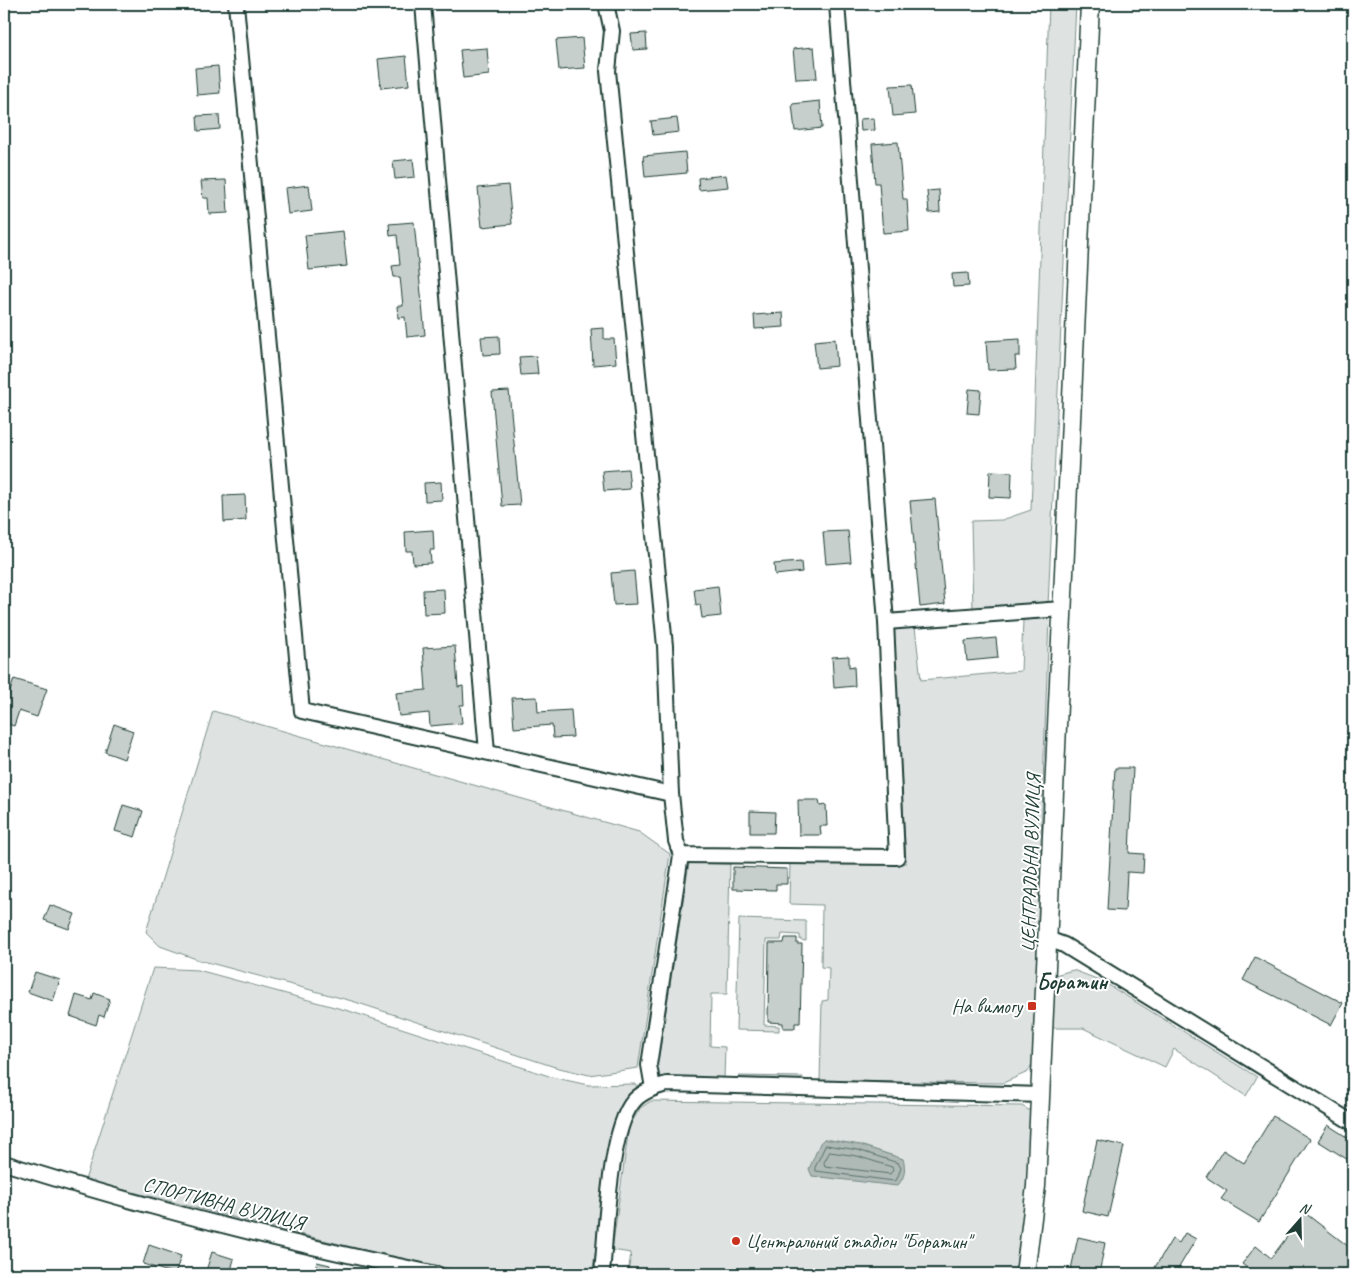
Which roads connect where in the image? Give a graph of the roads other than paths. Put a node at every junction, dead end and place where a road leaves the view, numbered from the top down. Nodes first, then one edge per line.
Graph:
1 (236, 4) edge
2 (423, 4) edge
3 (606, 4) edge
4 (837, 4) edge
5 (1090, 4) edge
6 (1062, 609) junction
7 (886, 622) junction
8 (487, 752) junction
9 (671, 794) junction
10 (681, 855) junction
11 (1048, 938) junction
12 (653, 1088) junction
13 (1040, 1095) junction
14 (1353, 1123) edge
15 (4, 1163) edge
16 (437, 1274) edge
17 (602, 1274) edge
18 (1025, 1274) edge

1 - 8 street
2 - 8 street
3 - 9 street
4 - 7 street
5 - 6 street, ЦЕНТРАЛЬНА ВУЛИЦЯ
6 - 7 street
6 - 11 street, ЦЕНТРАЛЬНА ВУЛИЦЯ
7 - 10 street
8 - 9 street
9 - 10 street
10 - 12 street
11 - 13 street, ЦЕНТРАЛЬНА ВУЛИЦЯ
11 - 14 street
12 - 13 street
12 - 17 street
13 - 18 street, ЦЕНТРАЛЬНА ВУЛИЦЯ
15 - 16 street, СПОРТИВНА ВУЛИЦЯ

